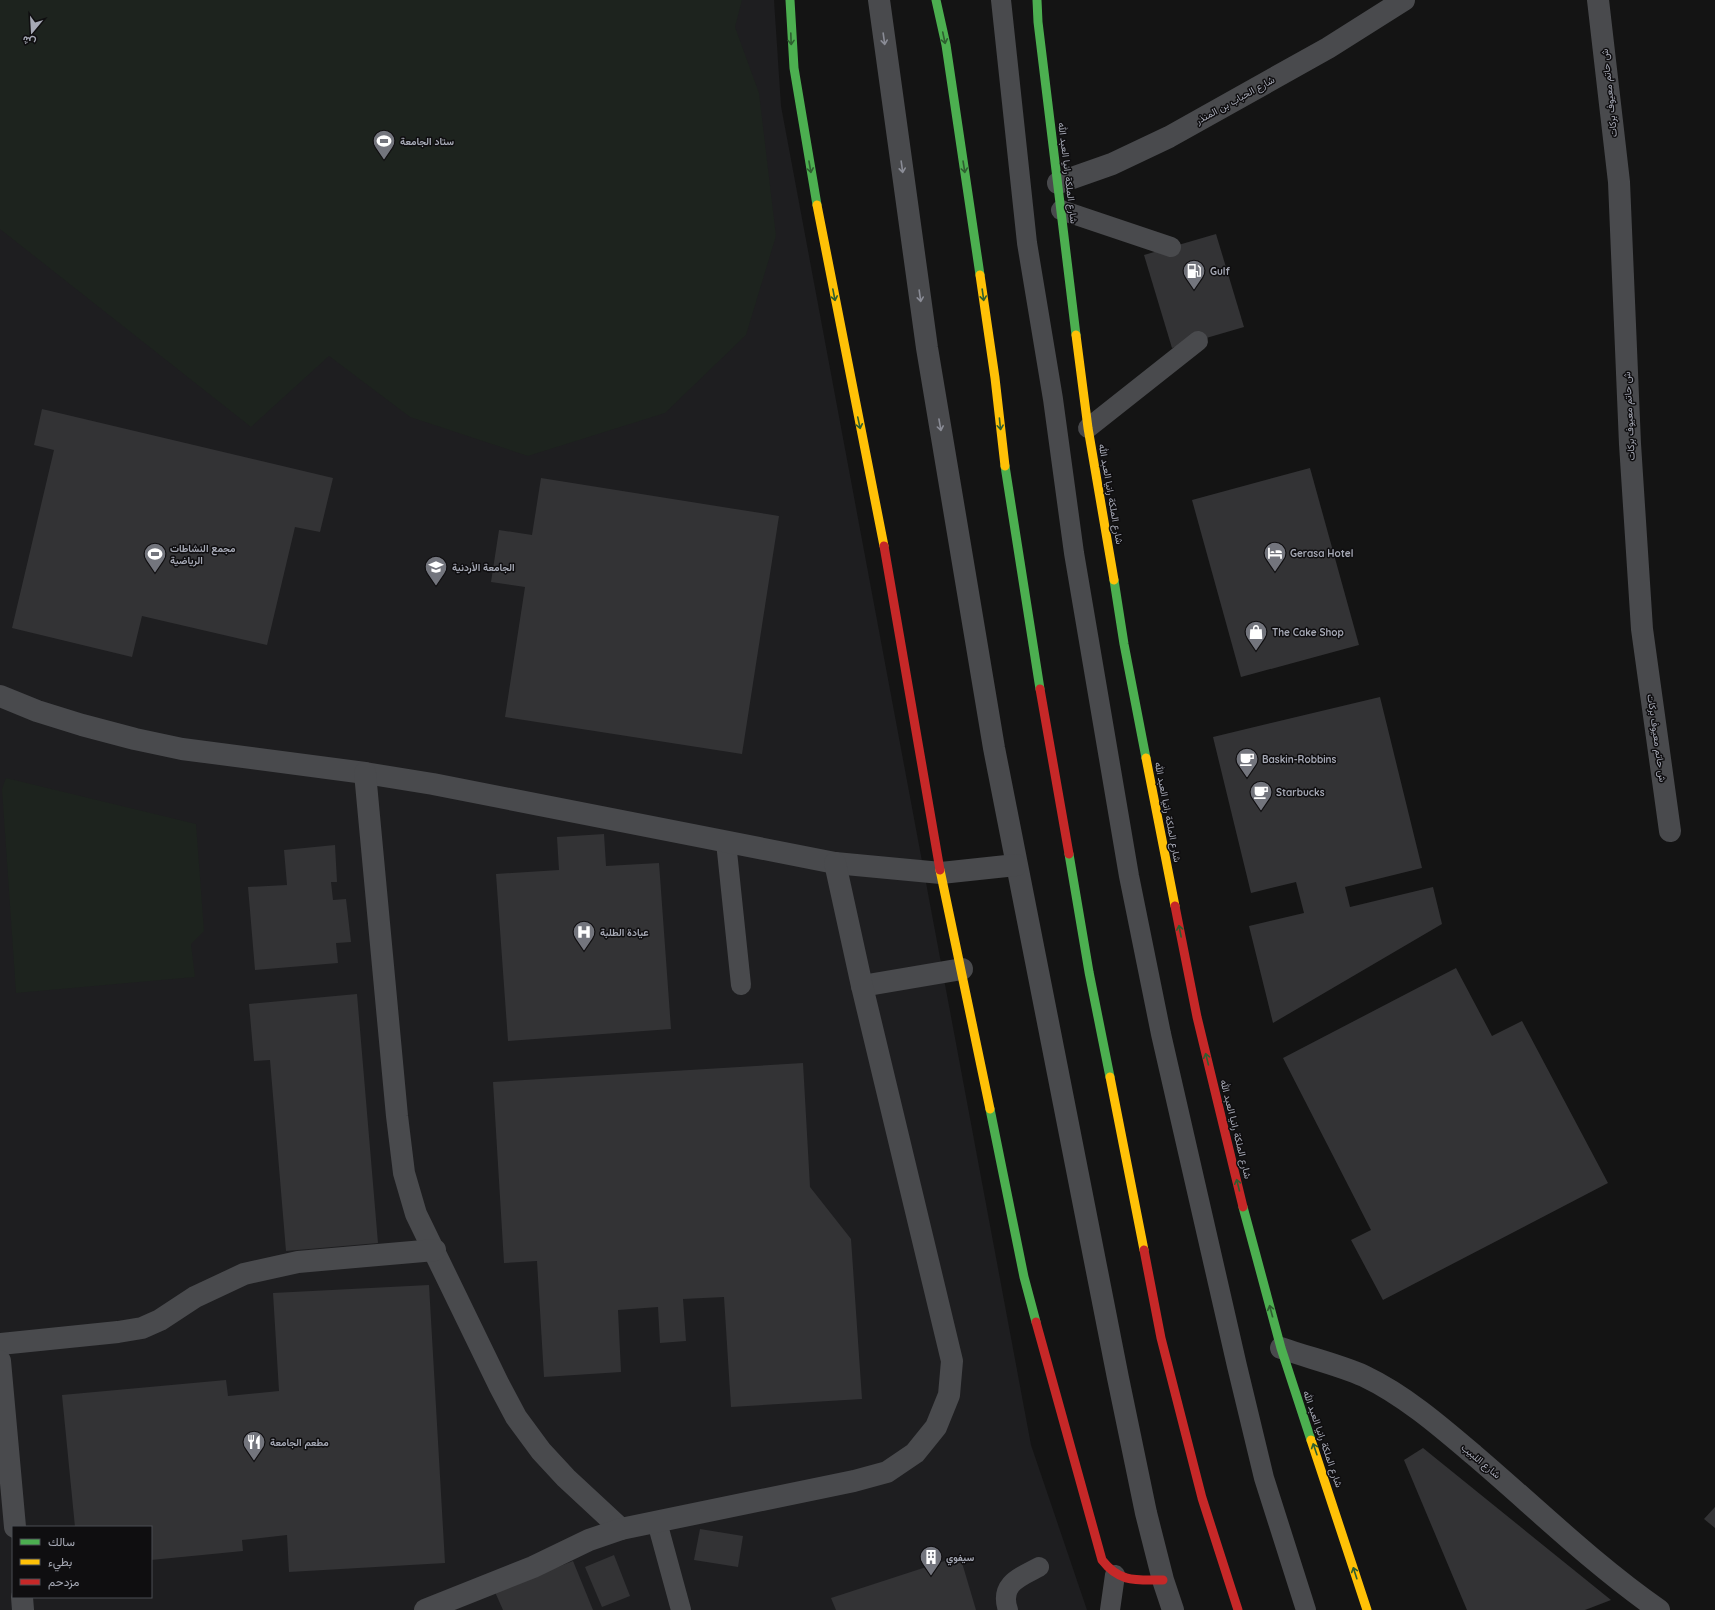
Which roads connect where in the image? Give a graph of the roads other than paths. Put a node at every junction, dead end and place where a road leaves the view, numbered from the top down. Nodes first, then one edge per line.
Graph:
1 (790, 0) edge
2 (879, 0) edge
3 (936, 0) edge
4 (1001, 0) edge
5 (1037, 0) edge
6 (1404, 0) edge
7 (1598, 0) edge
8 (1058, 183) junction
9 (1061, 210) junction
10 (1171, 247) dead end
11 (1198, 341) dead end
12 (1088, 428) junction
13 (0, 696) edge
14 (365, 773) junction
15 (1670, 831) dead end
16 (726, 842) junction
17 (835, 863) junction
18 (1016, 865) junction
19 (941, 873) junction
20 (962, 969) junction
21 (741, 986) dead end
22 (862, 986) junction
23 (434, 1250) junction
24 (0, 1344) edge
25 (1281, 1348) junction
26 (0, 1361) edge
27 (657, 1522) junction
28 (15, 1526) edge
29 (621, 1529) junction
30 (1039, 1567) dead end
31 (1115, 1575) junction
32 (1163, 1580) junction
33 (22, 1598) edge
34 (24, 1610) edge
35 (425, 1610) edge
36 (681, 1610) edge
37 (1008, 1610) edge
38 (1110, 1610) edge
39 (1173, 1610) edge
40 (1238, 1610) edge
41 (1306, 1610) edge
42 (1367, 1610) edge
43 (1659, 1610) edge

1 -> 19 main road
2 -> 18 street
3 -> 40 main road
4 - 41 lane
5 - 8 main road, شارع الملكة رانيا العبد الله
6 - 8 street, شارع الحباب بن المنذر
7 - 15 street, ش حاتم معيوف بركات
8 - 9 main road, شارع الملكة رانيا العبد الله
9 - 10 lane
9 - 12 main road, شارع الملكة رانيا العبد الله
11 - 12 lane
25 -> 12 main road, شارع الملكة رانيا العبد الله
13 - 14 street
14 - 16 street
14 - 23 street
16 - 17 street
16 - 21 lane
17 - 19 street
17 - 22 street
18 - 19 street
18 - 32 street
19 - 20 main road
20 - 22 street
20 - 31 main road
22 - 27 street
23 - 24 street
23 - 29 street
42 -> 25 main road, شارع الملكة رانيا العبد الله
25 - 43 street, شارع اللبيب
26 - 28 street
27 - 29 street
27 - 36 lane
29 - 35 street
30 - 37 lane
31 - 32 main road
31 - 38 lane
32 - 39 street
33 - 34 street

